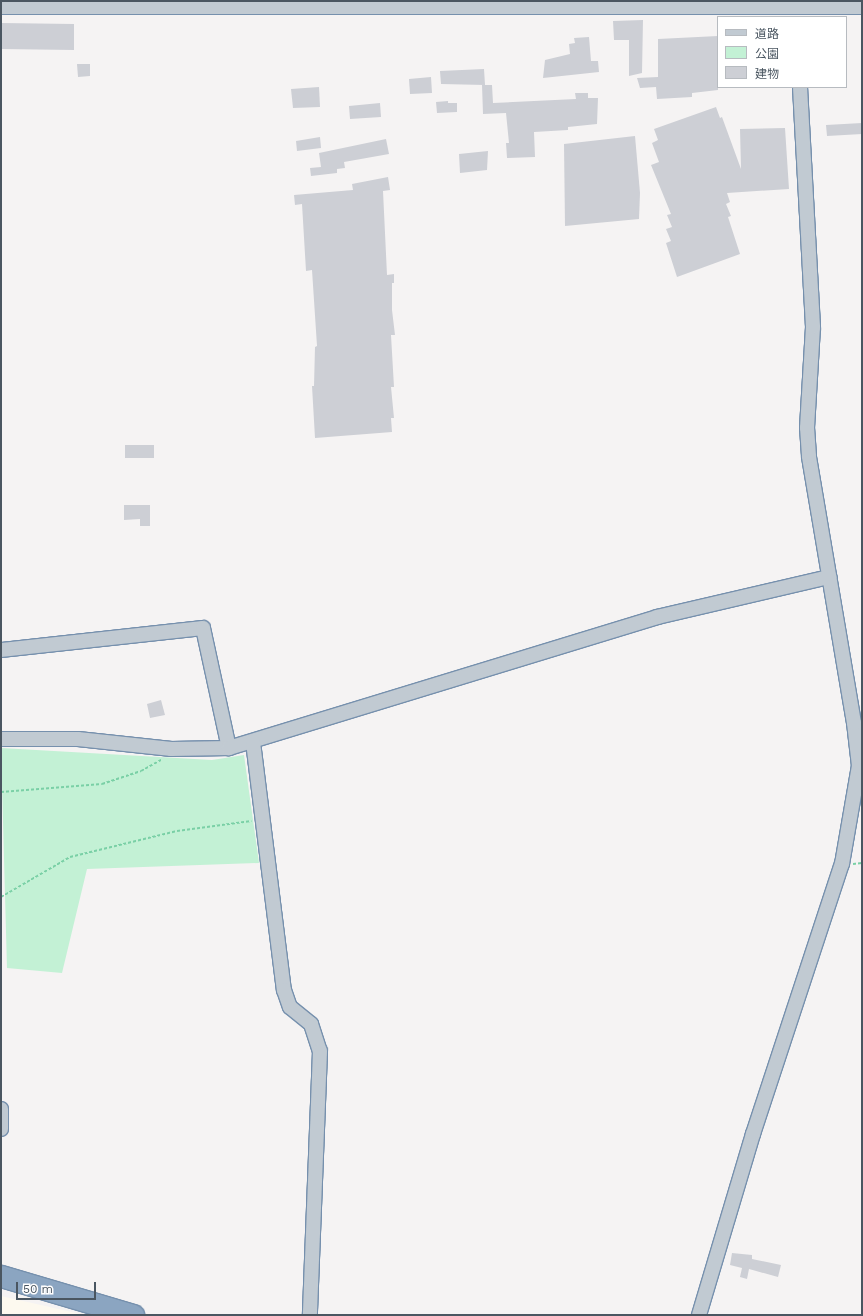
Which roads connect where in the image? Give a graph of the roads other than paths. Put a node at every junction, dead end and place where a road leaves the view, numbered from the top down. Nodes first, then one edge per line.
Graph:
1 (172, 4) edge
2 (203, 4) edge
3 (1, 6) edge
4 (862, 7) edge
5 (796, 12) edge
6 (800, 88) edge
7 (829, 577) junction
8 (1, 650) edge
9 (1, 739) edge
10 (253, 742) junction
11 (229, 748) junction
12 (1, 1109) edge
13 (1, 1129) edge
14 (1, 1276) edge
15 (134, 1315) edge
16 (310, 1315) edge
17 (699, 1315) edge

1 - 2 street
1 - 3 street
2 - 5 street
4 - 5 street
6 - 7 street
7 - 10 street
7 - 17 street
8 - 11 street
9 - 11 street
10 - 11 street
10 - 16 street
12 - 13 street
14 - 15 highway

